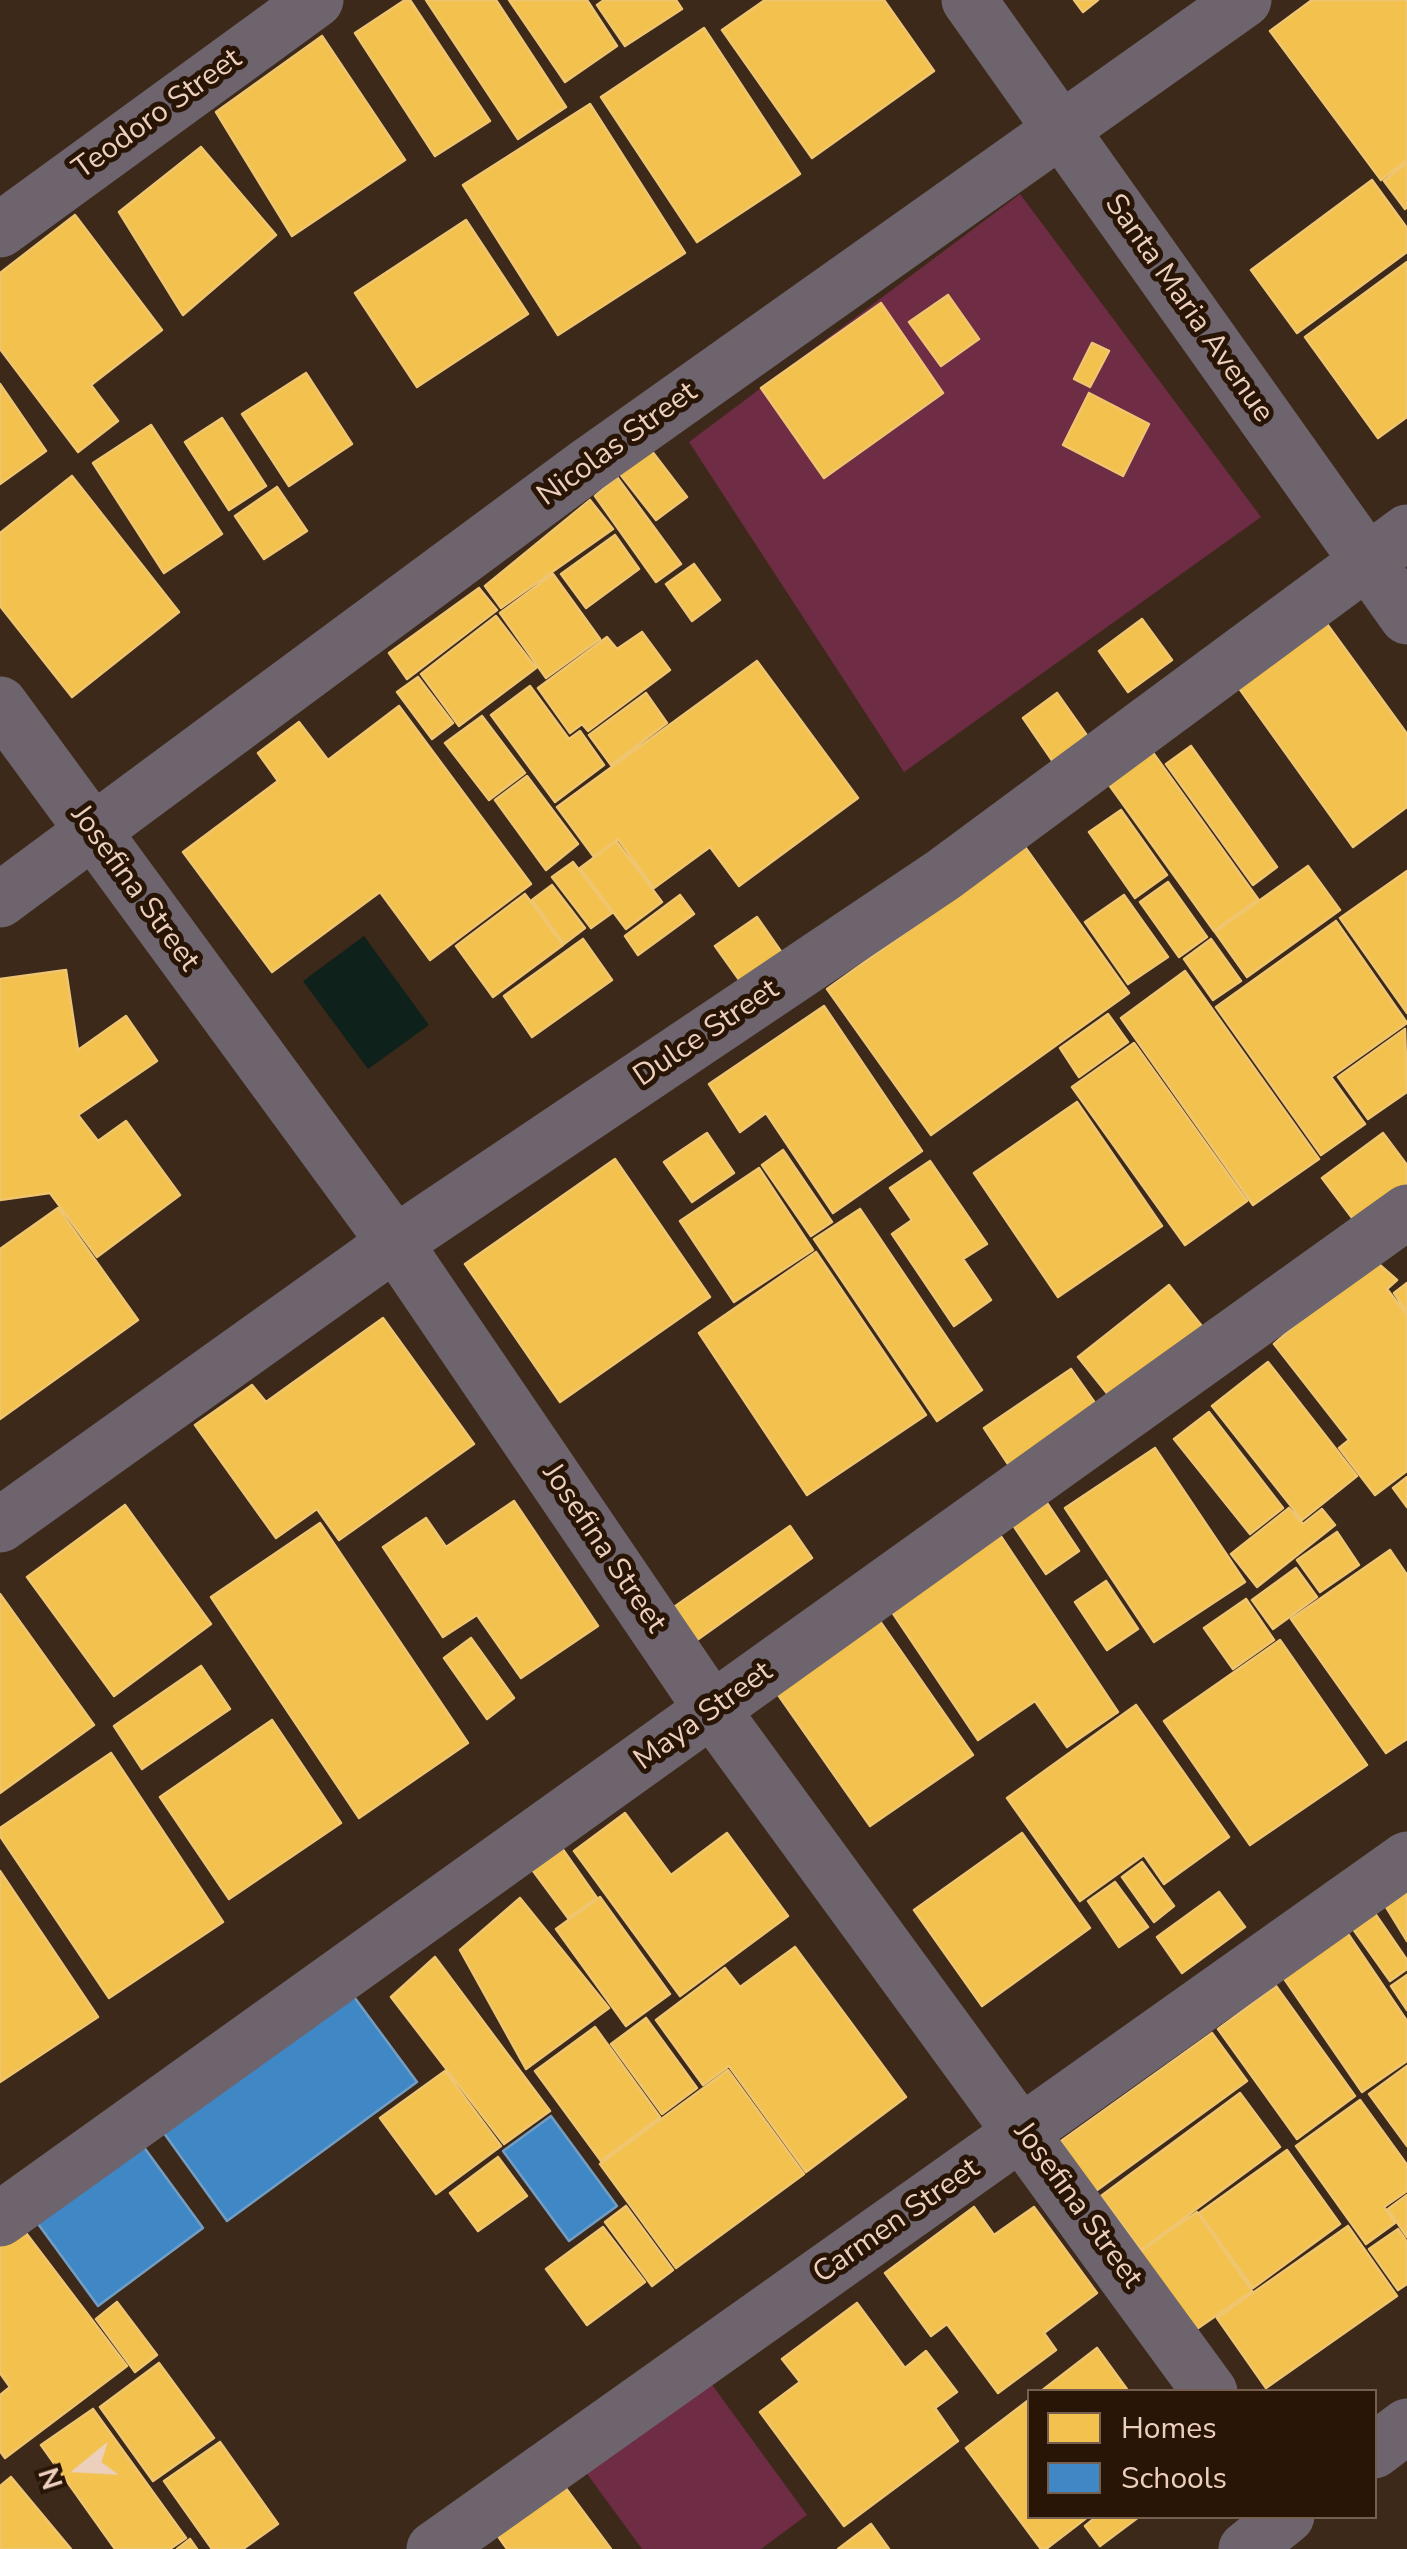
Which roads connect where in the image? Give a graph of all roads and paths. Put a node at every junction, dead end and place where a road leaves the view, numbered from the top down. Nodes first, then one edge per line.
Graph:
1 (316, 0) edge
2 (969, 0) edge
3 (1244, 0) edge
4 (1061, 130) junction
5 (0, 230) edge
6 (1387, 546) edge
7 (1407, 617) edge
8 (0, 704) edge
9 (92, 834) junction
10 (0, 900) edge
11 (1407, 1212) edge
12 (395, 1243) junction
13 (0, 1525) edge
14 (713, 1710) junction
15 (1407, 1859) edge
16 (1024, 2133) junction
17 (0, 2218) edge
18 (1208, 2389) edge
19 (1407, 2426) edge
20 (1377, 2449) edge
21 (1284, 2519) edge
22 (434, 2549) edge
23 (1246, 2549) edge

1 - 5 street, Teodoro Street
2 - 4 street, Santa Maria Avenue
3 - 4 street, Nicolas Street
4 - 6 street, Santa Maria Avenue
4 - 9 street, Nicolas Street
6 - 7 street, Santa Maria Avenue
6 - 12 street, Dulce Street
8 - 9 street, Josefina Street
9 - 10 street, Nicolas Street
9 - 12 street, Josefina Street
11 - 14 street, Maya Street
12 - 13 street, Dulce Street
12 - 14 street, Josefina Street
14 - 16 street, Josefina Street
14 - 17 street, Maya Street
15 - 16 street, Carmen Street
16 - 18 street, Josefina Street
16 - 22 street, Carmen Street
19 - 20 street
21 - 23 street

